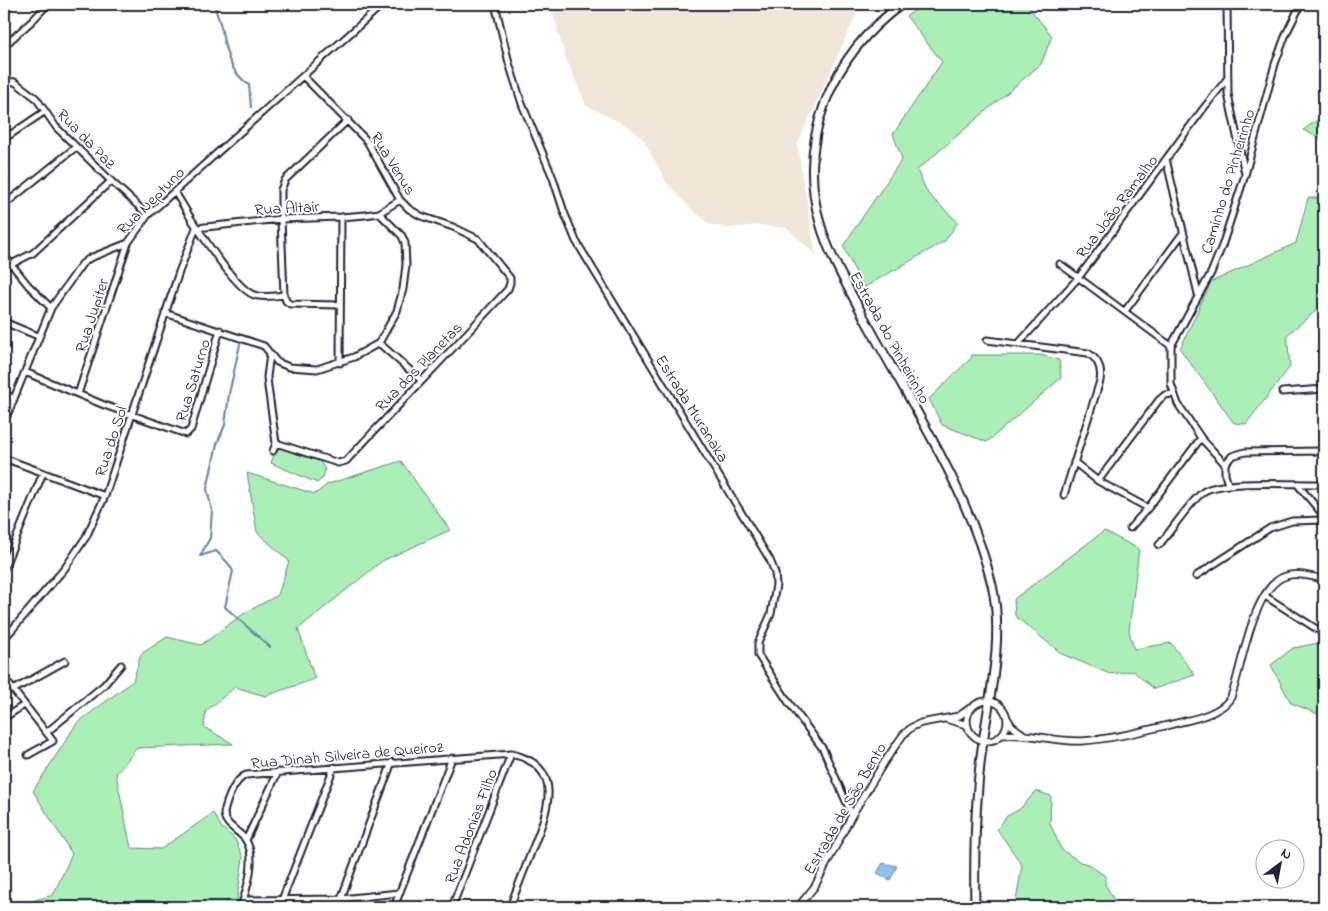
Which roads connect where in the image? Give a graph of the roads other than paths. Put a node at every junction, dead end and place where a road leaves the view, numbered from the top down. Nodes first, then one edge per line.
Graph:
1 (48, 4) edge
2 (383, 4) edge
3 (495, 4) edge
4 (902, 4) edge
5 (1227, 4) edge
6 (1301, 4) edge
7 (4, 46) edge
8 (303, 76) junction
9 (1227, 79) junction
10 (4, 80) edge
11 (44, 112) junction
12 (348, 120) junction
13 (4, 140) edge
14 (76, 147) junction
15 (1166, 158) junction
16 (1245, 175) junction
17 (111, 181) junction
18 (175, 192) junction
19 (400, 200) junction
20 (4, 205) edge
21 (379, 213) junction
22 (148, 214) junction
23 (341, 217) junction
24 (281, 219) junction
25 (196, 228) junction
26 (1183, 233) junction
27 (128, 243) junction
28 (4, 256) edge
29 (12, 264) junction
30 (1060, 264) dead end
31 (4, 268) edge
32 (1078, 277) junction
33 (508, 288) joint
34 (1198, 294) junction
35 (284, 295) junction
36 (340, 305) junction
37 (51, 308) junction
38 (1125, 312) junction
39 (165, 313) junction
40 (4, 322) edge
41 (220, 330) junction
42 (38, 336) junction
43 (987, 340) dead end
44 (379, 342) junction
45 (1019, 343) junction
46 (1170, 346) junction
47 (270, 354) junction
48 (340, 363) junction
49 (25, 372) junction
50 (421, 380) junction
51 (1324, 389) edge
52 (1282, 392) dead end
53 (4, 393) edge
54 (78, 394) junction
55 (1174, 394) junction
56 (14, 399) junction
57 (132, 415) junction
58 (4, 423) edge
59 (1201, 438) junction
60 (276, 443) junction
61 (1324, 450) edge
62 (273, 452) dead end
63 (4, 458) edge
64 (1074, 462) junction
65 (1225, 464) junction
66 (43, 473) junction
67 (1098, 481) junction
68 (1228, 484) junction
69 (1324, 484) edge
70 (1298, 485) junction
71 (1064, 495) dead end
72 (105, 496) junction
73 (1148, 508) junction
74 (1324, 516) edge
75 (1324, 520) edge
76 (1130, 528) dead end
77 (1159, 546) dead end
78 (4, 568) edge
79 (1196, 576) dead end
80 (1324, 579) edge
81 (1265, 596) junction
82 (1324, 633) edge
83 (4, 639) edge
84 (66, 661) dead end
85 (121, 665) dead end
86 (4, 678) edge
87 (13, 690) junction
88 (988, 701) junction
89 (24, 705) junction
90 (970, 708) junction
91 (1006, 717) junction
92 (4, 718) edge
93 (944, 719) junction
94 (967, 725) junction
95 (47, 732) junction
96 (1023, 734) junction
97 (1001, 735) junction
98 (983, 740) junction
99 (511, 754) junction
100 (28, 755) dead end
101 (452, 758) junction
102 (392, 762) junction
103 (334, 767) junction
104 (278, 772) junction
105 (852, 815) junction
106 (246, 840) junction
107 (399, 893) junction
108 (341, 899) junction
109 (243, 900) junction
110 (282, 900) junction
111 (241, 907) edge
112 (394, 907) edge
113 (452, 907) edge
114 (510, 907) edge
115 (798, 907) edge
116 (975, 907) edge

1 - 7 street
2 - 8 street, Rua Neptuno
3 - 105 street, Estrada Muranaka
4 - 88 main road, Estrada do Pinheirinho
5 - 9 street
6 - 16 street, Caminho do Pinheirinho
8 - 12 street, Rua Venus
8 - 18 street, Rua Neptuno
9 - 15 street, Rua João Ramalho
9 - 16 street
10 - 11 street
11 - 13 street, Rua da Paz
11 - 14 street, Rua da Paz
12 - 19 street, Rua Venus
12 - 24 street
14 - 17 street, Rua da Paz
14 - 20 street
15 - 26 street
15 - 32 street, Rua João Ramalho
16 - 34 street, Caminho do Pinheirinho
17 - 22 street, Rua da Paz
17 - 29 street
18 - 22 street, Rua Neptuno
18 - 25 street
19 - 21 street
19 - 33 street, Rua Venus
21 - 23 street, Rua Altair
21 - 44 street
22 - 27 street, Rua Neptuno
23 - 24 street, Rua Altair
23 - 36 street
24 - 25 street, Rua Altair
24 - 35 street
25 - 35 street
25 - 39 street, Rua do Sol
26 - 34 street
26 - 38 street
27 - 37 street, Rua Neptuno
27 - 54 street, Rua Jupiter
28 - 29 street
29 - 31 street
29 - 37 street
30 - 32 street
32 - 38 street
32 - 45 street, Rua João Ramalho
33 - 50 street, Rua dos Planetas
34 - 46 street, Caminho do Pinheirinho
35 - 36 street
36 - 48 street
37 - 42 street, Rua Neptuno
38 - 46 street
39 - 41 street
39 - 57 street, Rua do Sol
40 - 42 street
41 - 47 street, Rua Saturno
41 - 57 street, Rua Saturno
42 - 49 street, Rua Neptuno
43 - 45 street
44 - 48 street, Rua Saturno
44 - 50 street
45 - 64 street
46 - 55 street, Caminho do Pinheirinho
47 - 48 street, Rua Saturno
47 - 60 street
49 - 54 street
49 - 56 street, Rua Neptuno
50 - 60 street, Rua dos Planetas
51 - 52 street
53 - 56 street
54 - 57 street
55 - 59 street, Caminho do Pinheirinho
55 - 67 street
56 - 58 street, Rua Neptuno
57 - 72 street, Rua do Sol
59 - 65 street, Caminho do Pinheirinho
59 - 73 street
60 - 62 street
61 - 65 street
63 - 66 street
64 - 67 street
64 - 71 street
65 - 68 street
66 - 72 street
66 - 78 street
67 - 73 street
68 - 70 street
68 - 77 street
69 - 70 street
70 - 74 street
72 - 83 street, Rua do Sol
73 - 76 street
75 - 79 street
80 - 81 street
81 - 82 street
81 - 96 street
84 - 87 street
85 - 95 street
86 - 87 street
87 - 89 street
88 - 90 street
88 - 91 street
88 - 98 main road, Estrada do Pinheirinho
89 - 92 street
89 - 95 street
90 - 93 street, Estrada de São Bento
90 - 94 street
91 - 96 street
91 - 97 street
93 - 94 street, Estrada de São Bento
93 - 105 street, Estrada de São Bento
94 - 98 street
95 - 100 street
96 - 97 street
97 - 98 street
98 - 116 main road, Estrada do Pinheirinho
99 - 101 street, Rua Dinah Silveira de Queiroz
99 - 113 street, Rua Adonias Filho
99 - 114 street
101 - 102 street, Rua Dinah Silveira de Queiroz
101 - 107 street
102 - 103 street, Rua Dinah Silveira de Queiroz
102 - 108 street
103 - 104 street, Rua Dinah Silveira de Queiroz
103 - 110 street
104 - 106 street
104 - 106 street, Rua Dinah Silveira de Queiroz
105 - 115 street, Estrada de São Bento
106 - 109 street
107 - 108 street
107 - 112 street
108 - 110 street
109 - 110 street
109 - 111 street

